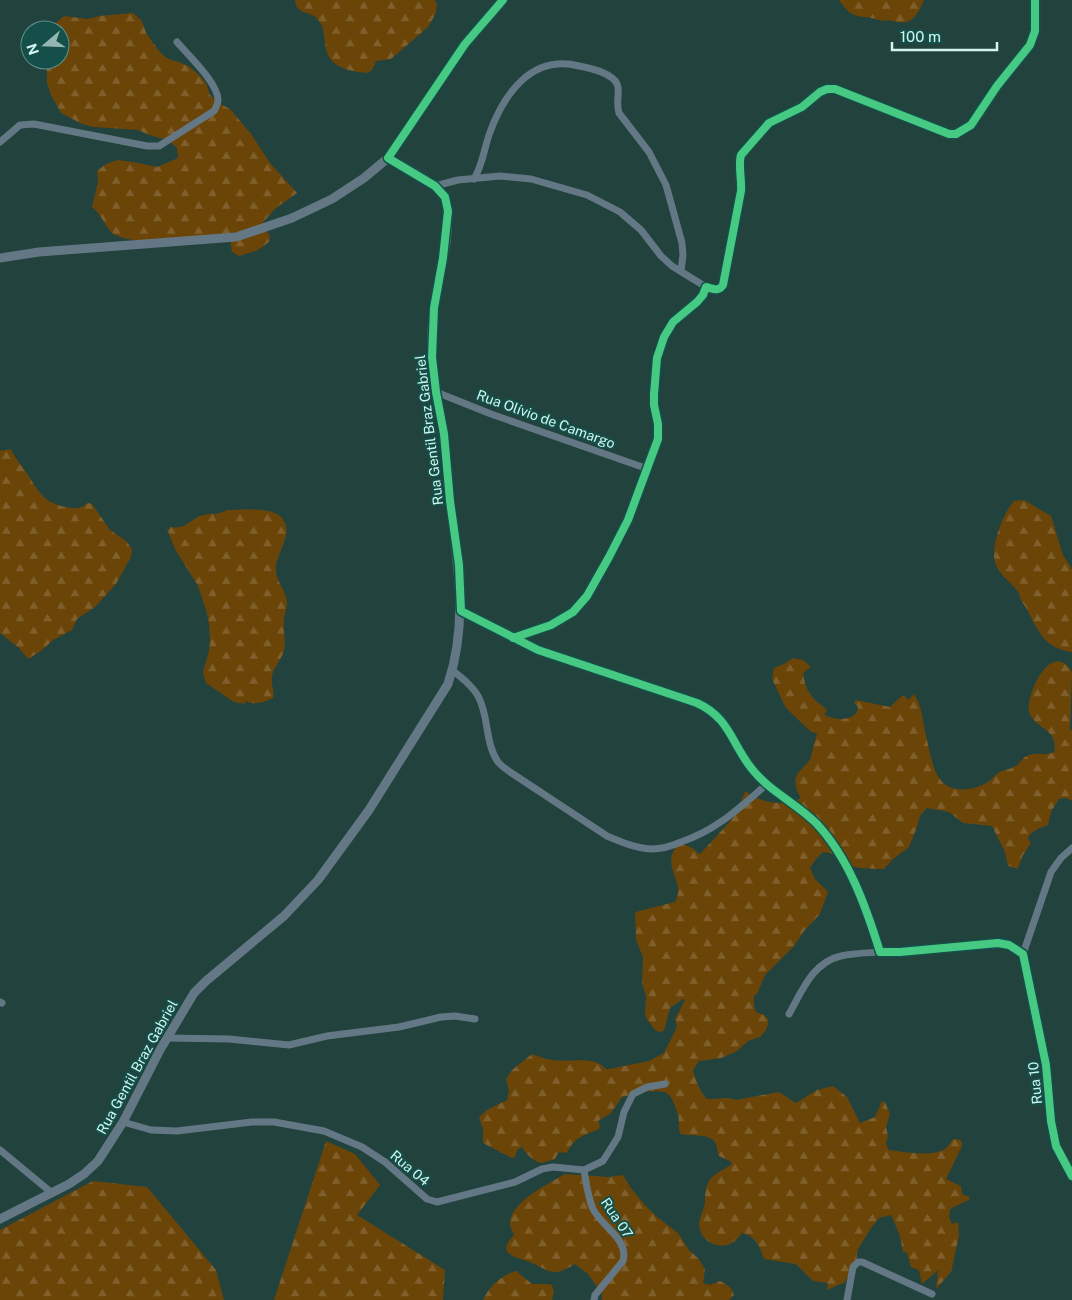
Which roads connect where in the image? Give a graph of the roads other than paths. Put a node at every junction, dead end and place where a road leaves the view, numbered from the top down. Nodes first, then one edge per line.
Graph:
1 (503, 0) edge
2 (1036, 0) edge
3 (177, 42) dead end
4 (0, 142) edge
5 (388, 158) junction
6 (474, 179) junction
7 (435, 186) junction
8 (0, 258) edge
9 (681, 271) junction
10 (706, 286) junction
11 (436, 392) junction
12 (648, 469) junction
13 (461, 611) junction
14 (513, 638) junction
15 (452, 670) junction
16 (767, 784) junction
17 (1072, 848) edge
18 (880, 952) junction
19 (1023, 954) junction
20 (788, 1014) dead end
21 (475, 1019) dead end
22 (167, 1038) junction
23 (665, 1084) dead end
24 (123, 1122) junction
25 (0, 1150) edge
26 (584, 1170) junction
27 (1072, 1176) edge
28 (52, 1193) junction
29 (0, 1219) edge
30 (932, 1294) dead end
31 (594, 1300) edge
32 (847, 1300) edge

1 - 5 street
2 - 10 street
3 - 4 street
5 - 7 street, Rua Gentil Braz Gabriel
5 - 8 street
6 - 7 street
6 - 9 street
6 - 9 street
7 - 11 street, Rua Gentil Braz Gabriel
9 - 10 street
10 - 12 street
11 - 12 street, Rua Olívio de Camargo
11 - 13 street, Rua Gentil Braz Gabriel
12 - 14 street
13 - 14 street
13 - 15 street, Rua Gentil Braz Gabriel
14 - 16 street
15 - 16 street
15 - 22 street, Rua Gentil Braz Gabriel
16 - 18 street
17 - 19 street
18 - 19 street
18 - 20 street
19 - 27 street, Rua 10
21 - 22 street
22 - 24 street, Rua Gentil Braz Gabriel
23 - 26 street
24 - 26 street, Rua 04
24 - 28 street, Rua Gentil Braz Gabriel
25 - 28 street
26 - 31 street, Rua 07
28 - 29 street, Rua Gentil Braz Gabriel
30 - 32 street

